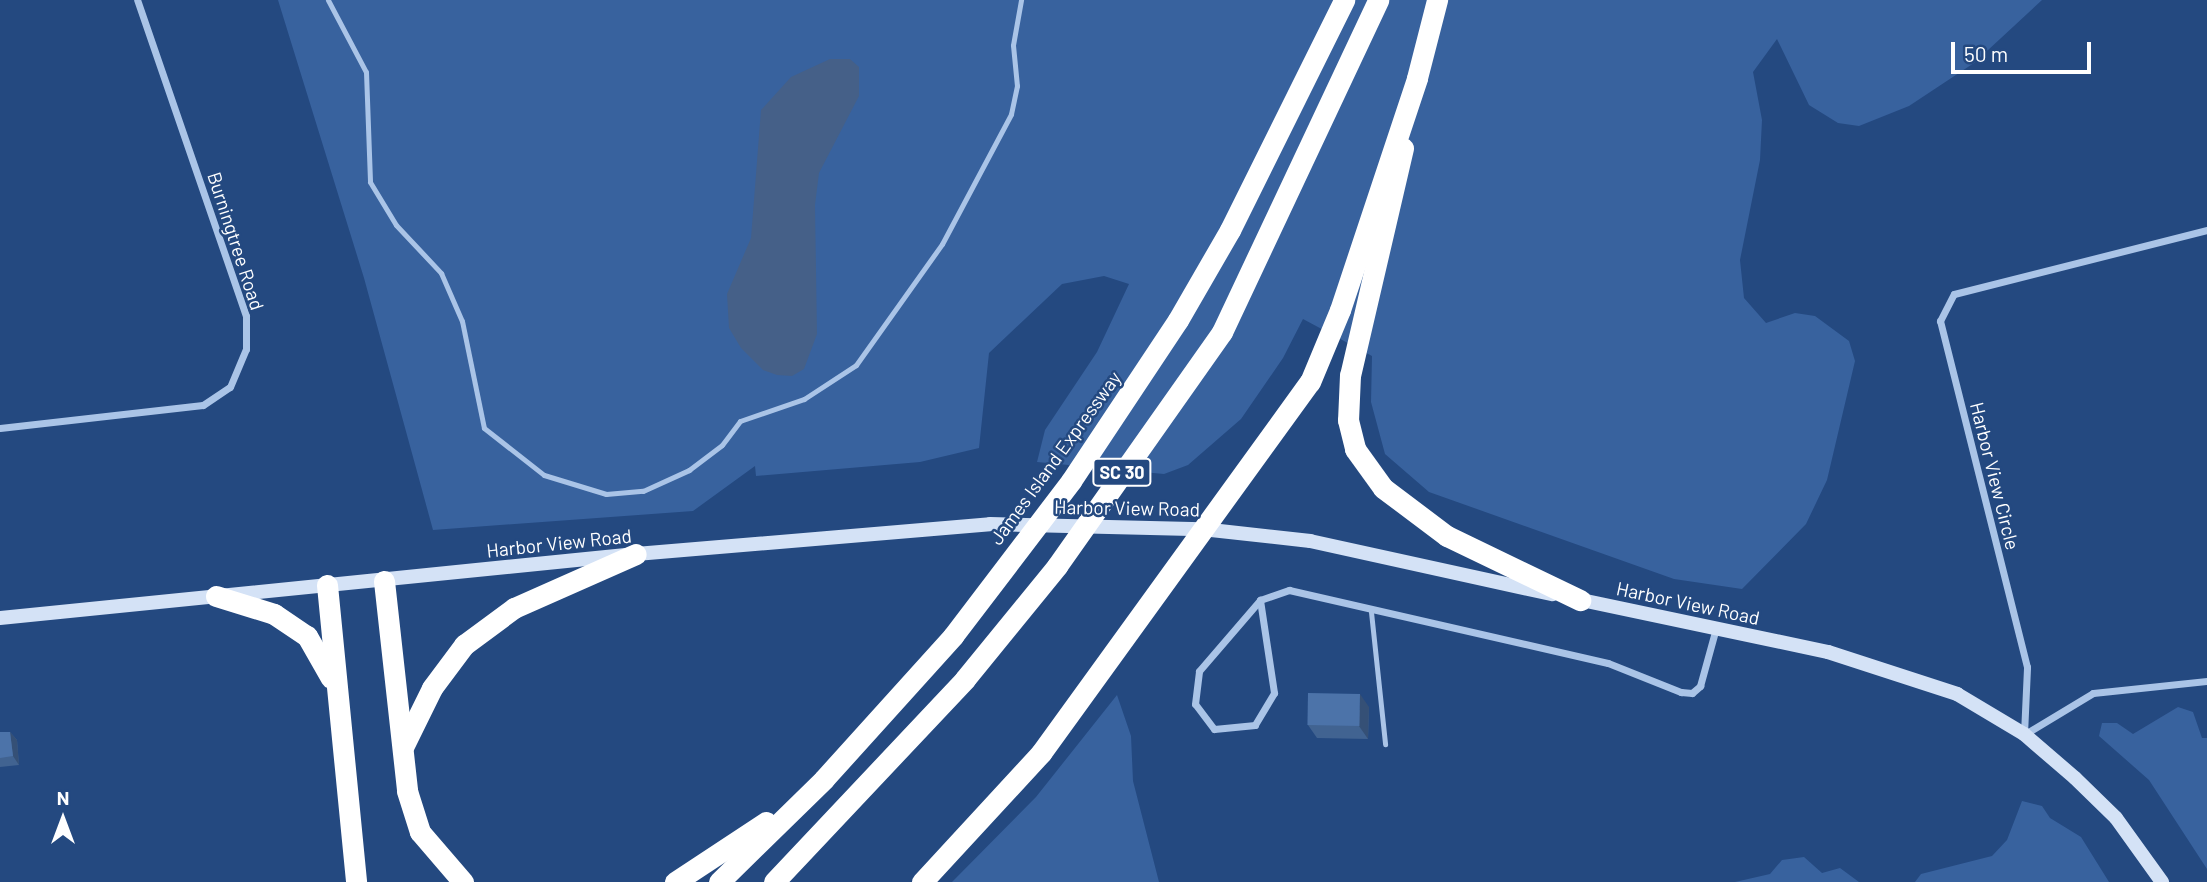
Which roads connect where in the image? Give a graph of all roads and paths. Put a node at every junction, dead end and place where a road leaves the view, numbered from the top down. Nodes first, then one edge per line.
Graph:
1 (137, 0) edge
2 (328, 0) edge
3 (1021, 0) edge
4 (1343, 0) edge
5 (1378, 0) edge
6 (1437, 0) edge
7 (1417, 78) junction
8 (2207, 230) edge
9 (0, 428) edge
10 (1202, 529) junction
11 (636, 554) junction
12 (384, 581) junction
13 (327, 585) junction
14 (216, 596) junction
15 (1260, 600) junction
16 (1580, 600) junction
17 (1371, 612) junction
18 (0, 618) edge
19 (1716, 628) junction
20 (2207, 681) edge
21 (338, 695) junction
22 (2024, 734) junction
23 (1385, 744) dead end
24 (404, 746) junction
25 (824, 779) junction
26 (356, 882) edge
27 (463, 882) edge
28 (675, 882) edge
29 (719, 882) edge
30 (774, 882) edge
31 (922, 882) edge
32 (2162, 882) edge

1 - 9 street, Burningtree Road
2 - 3 lane
4 - 25 highway, James Island Expressway / SC 30
5 - 30 highway, SC 30
6 - 7 highway
7 - 10 highway
7 - 16 highway
8 - 22 street, Harbor View Circle
10 - 11 main road, Harbor View Road
10 - 16 main road, Harbor View Road
10 - 31 highway
11 - 12 main road, Harbor View Road
11 - 24 highway
12 - 13 main road, Harbor View Road
12 - 24 highway
13 - 14 main road, Harbor View Road
13 - 21 highway
14 - 18 main road, Harbor View Road
14 - 21 highway
15 - 15 street
15 - 17 street
16 - 19 main road, Harbor View Road
17 - 19 street
17 - 23 lane
19 - 22 main road, Harbor View Road
20 - 22 street
21 - 26 highway
22 - 32 main road, Harbor View Road
24 - 27 highway
25 - 28 highway
25 - 29 highway, James Island Expressway / SC 30

